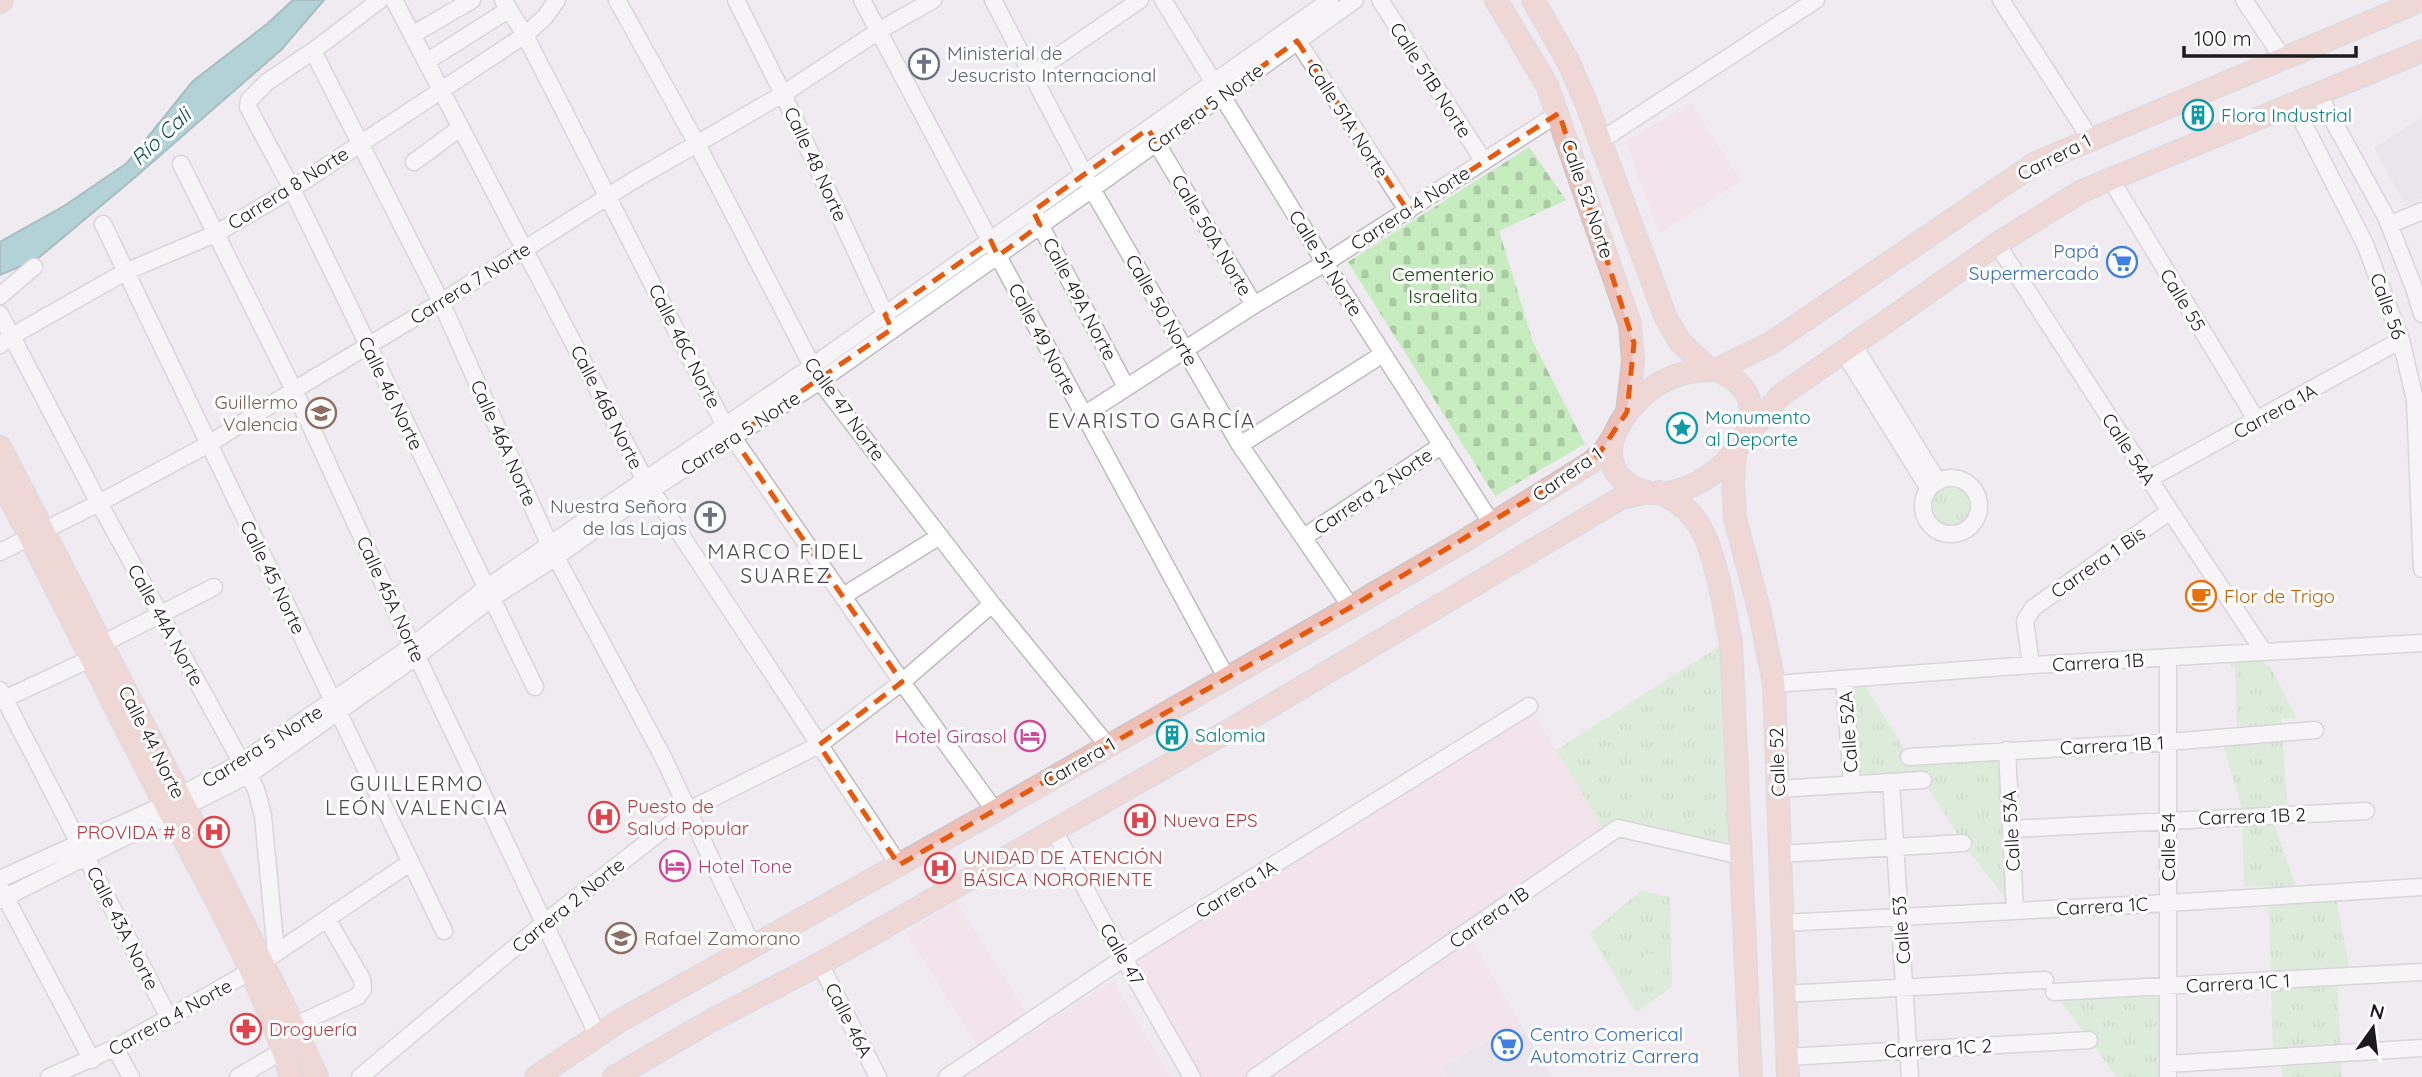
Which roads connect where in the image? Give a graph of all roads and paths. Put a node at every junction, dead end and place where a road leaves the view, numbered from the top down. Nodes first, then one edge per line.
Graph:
1 (380, 0) edge
2 (394, 0) edge
3 (472, 0) edge
4 (557, 0) edge
5 (617, 0) edge
6 (736, 0) edge
7 (862, 0) edge
8 (933, 0) edge
9 (993, 0) edge
10 (1140, 0) edge
11 (1163, 0) edge
12 (1330, 0) edge
13 (1354, 0) edge
14 (1380, 0) edge
15 (1496, 0) edge
16 (1533, 0) edge
17 (1816, 0) edge
18 (2001, 0) edge
19 (2244, 0) edge
20 (2421, 0) edge
21 (505, 5) edge
22 (1546, 19) junction
23 (880, 30) junction
24 (1514, 30) junction
25 (1293, 34) junction
26 (412, 35) junction
27 (525, 35) junction
28 (313, 51) junction
29 (2422, 51) edge
30 (2282, 57) junction
31 (426, 62) junction
32 (1032, 74) junction
33 (1219, 88) junction
34 (441, 93) junction
35 (2318, 93) junction
36 (783, 94) junction
37 (2293, 103) junction
38 (1559, 113) junction
39 (460, 128) junction
40 (1152, 136) junction
41 (2090, 138) junction
42 (1600, 141) junction
43 (2344, 142) junction
44 (360, 143) junction
45 (697, 144) junction
46 (2319, 151) junction
47 (1483, 160) junction
48 (414, 162) dead end
49 (181, 164) dead end
50 (2110, 178) junction
51 (1088, 182) junction
52 (292, 189) junction
53 (608, 196) junction
54 (1408, 211) junction
55 (2422, 211) edge
56 (1036, 218) junction
57 (103, 224) dead end
58 (2389, 225) junction
59 (215, 234) junction
60 (1997, 244) junction
61 (525, 249) junction
62 (994, 249) junction
63 (1325, 263) junction
64 (34, 267) dead end
65 (125, 272) junction
66 (0, 296) edge
67 (441, 302) junction
68 (1254, 305) junction
69 (0, 314) edge
70 (2422, 314) edge
71 (889, 322) junction
72 (6, 340) edge
73 (2401, 340) junction
74 (368, 345) junction
75 (1848, 347) junction
76 (1185, 350) junction
77 (1383, 354) junction
78 (1713, 370) junction
79 (816, 374) junction
80 (1126, 387) junction
81 (294, 390) junction
82 (1627, 412) junction
83 (1084, 415) junction
84 (2257, 421) junction
85 (729, 432) junction
86 (1614, 435) junction
87 (209, 444) junction
88 (1740, 444) junction
89 (1240, 445) junction
90 (1441, 445) junction
91 (0, 447) edge
92 (0, 479) edge
93 (2149, 479) junction
94 (1934, 485) dead end
95 (648, 486) junction
96 (1653, 492) junction
97 (99, 503) junction
98 (2170, 512) junction
99 (1492, 523) junction
100 (37, 534) junction
101 (940, 536) junction
102 (1304, 537) junction
103 (0, 552) edge
104 (553, 552) junction
105 (2422, 557) edge
106 (2422, 569) edge
107 (214, 587) dead end
108 (489, 593) junction
109 (843, 596) junction
110 (992, 604) junction
111 (1351, 607) junction
112 (160, 615) junction
113 (2422, 643) edge
114 (414, 651) junction
115 (96, 652) junction
116 (2264, 652) junction
117 (2168, 658) junction
118 (2031, 665) junction
119 (1226, 677) junction
120 (1844, 679) junction
121 (902, 682) junction
122 (1774, 684) junction
123 (535, 687) dead end
124 (2, 697) edge
125 (336, 706) junction
126 (1529, 706) dead end
127 (2315, 730) dead end
128 (2168, 742) junction
129 (819, 745) junction
130 (1108, 746) junction
131 (2007, 750) junction
132 (1909, 757) dead end
133 (246, 768) junction
134 (1923, 780) dead end
135 (1891, 782) junction
136 (1852, 784) junction
137 (1778, 789) junction
138 (175, 806) junction
139 (687, 811) junction
140 (995, 811) junction
141 (2366, 811) dead end
142 (2168, 820) junction
143 (2012, 829) junction
144 (1054, 830) junction
145 (1963, 843) dead end
146 (1895, 847) junction
147 (83, 849) junction
148 (1780, 853) junction
149 (1741, 856) junction
150 (411, 862) junction
151 (899, 865) junction
152 (0, 879) edge
153 (2422, 887) edge
154 (2, 895) edge
155 (2168, 903) junction
156 (2015, 911) junction
157 (1899, 918) junction
158 (327, 919) junction
159 (544, 923) junction
160 (1783, 923) junction
161 (444, 931) dead end
162 (753, 947) junction
163 (1124, 958) junction
164 (263, 962) junction
165 (820, 964) junction
166 (2422, 972) edge
167 (2168, 987) junction
168 (1905, 988) junction
169 (1785, 994) junction
170 (169, 1018) junction
171 (294, 1026) junction
172 (598, 1036) junction
173 (2089, 1041) dead end
174 (115, 1048) junction
175 (2422, 1048) edge
176 (1908, 1049) junction
177 (284, 1050) junction
178 (92, 1060) junction
179 (1788, 1067) edge
180 (2168, 1071) edge
181 (317, 1074) edge
182 (290, 1075) edge
183 (49, 1077) edge
184 (131, 1077) edge
185 (238, 1077) edge
186 (360, 1077) edge
187 (536, 1077) edge
188 (614, 1077) edge
189 (877, 1077) edge
190 (947, 1077) edge
191 (1192, 1077) edge
192 (1255, 1077) edge
193 (1751, 1077) edge
194 (1910, 1077) edge

1 - 28 street
2 - 26 street, Calle 46B Norte
3 - 26 street
4 - 27 street, Carrera 8 Norte
5 - 45 street, Calle 47 Norte
6 - 36 street, Calle 48 Norte
7 - 23 street, Calle 49 Norte
8 - 23 street, Carrera 7 Norte
9 - 32 street, Calle 50 Norte
10 - 32 street
11 - 33 street, Calle 51 Norte
12 - 25 street, Carrera 5 Norte
13 - 25 street, Carrera 5 Norte
14 - 47 street, Calle 51B Norte
15 - 24 main road, Calle 52 Norte
16 - 22 main road, Calle 52 Norte
17 - 42 street
18 - 41 street
19 - 30 street
20 - 30 main road, Carrera 1
21 - 27 street, Calle 46C Norte
21 - 31 street
22 - 24 main road
22 - 42 main road, Calle 52 Norte
23 - 36 street, Carrera 7 Norte
23 - 62 street, Calle 49 Norte
24 - 38 main road, Calle 52 Norte
25 - 33 street, Carrera 5 Norte
25 - 54 street, Calle 51A Norte
26 - 31 street, Calle 46B Norte
27 - 34 street, Carrera 8 Norte
27 - 53 street, Calle 46C Norte
28 - 44 street, Calle 46A Norte
28 - 52 street, Calle 46 Norte
29 - 35 main road
30 - 41 main road, Carrera 1
31 - 34 street, Calle 46B Norte
32 - 51 street, Calle 50 Norte
33 - 40 street, Carrera 5 Norte
33 - 63 street, Calle 51 Norte
34 - 39 street, Calle 46B Norte
34 - 44 street, Carrera 8 Norte
35 - 37 main road
35 - 43 street, Calle 56
36 - 45 street, Carrera 7 Norte
36 - 71 street, Calle 48 Norte
37 - 46 street, Calle 56
37 - 50 main road
38 - 47 street, Carrera 4 Norte
38 - 82 main road, Calle 52 Norte
39 - 48 street
39 - 61 street, Calle 46B Norte
40 - 51 street, Carrera 5 Norte
40 - 68 street, Calle 50A Norte
41 - 78 main road, Carrera 1
42 - 78 main road, Calle 52 Norte
43 - 46 street
43 - 58 street, Calle 56
44 - 52 street, Carrera 8 Norte
44 - 67 street, Calle 46A Norte
45 - 53 street, Carrera 7 Norte
45 - 79 street, Calle 47 Norte
46 - 73 street, Calle 56
47 - 54 street, Carrera 4 Norte
49 - 59 street, Calle 45A Norte
50 - 60 main road
50 - 84 street, Calle 55
51 - 56 street, Carrera 5 Norte
51 - 76 street, Calle 50 Norte
52 - 59 street, Carrera 8 Norte
52 - 74 street, Calle 46 Norte
53 - 61 street, Carrera 7 Norte
53 - 85 street, Calle 46C Norte
54 - 63 street, Carrera 4 Norte
55 - 58 street
56 - 62 street, Carrera 5 Norte
56 - 80 street, Calle 49A Norte
57 - 65 street, Calle 45 Norte
58 - 70 street, Calle 56
59 - 65 street, Carrera 8 Norte
59 - 81 street, Calle 45A Norte
60 - 75 main road
60 - 93 street, Calle 54A
61 - 67 street, Carrera 7 Norte
61 - 95 street, Calle 46B Norte
62 - 71 street, Carrera 5 Norte
62 - 83 street, Calle 49 Norte
63 - 68 street, Carrera 4 Norte
63 - 77 street, Calle 51 Norte
64 - 66 street
65 - 72 street, Carrera 8 Norte
65 - 87 street, Calle 45 Norte
67 - 74 street, Carrera 7 Norte
67 - 104 street, Calle 46A Norte
68 - 76 street, Carrera 4 Norte
69 - 72 street, Calle 44A Norte
71 - 79 street, Carrera 5 Norte
72 - 97 street, Calle 44A Norte
73 - 84 street, Carrera 1A
73 - 105 street, Calle 56
74 - 81 street, Carrera 7 Norte
74 - 108 street, Calle 46 Norte
75 - 88 main road
75 - 94 street
76 - 80 street, Carrera 4 Norte
76 - 89 street, Calle 50 Norte
77 - 89 street
77 - 90 street, Calle 51 Norte
78 - 82 main road
78 - 88 main road
79 - 85 street, Carrera 5 Norte
79 - 101 street, Calle 47 Norte
80 - 83 street, Carrera 4 Norte
81 - 87 street, Carrera 7 Norte
81 - 114 street, Calle 45A Norte
82 - 86 main road
83 - 119 street, Calle 49 Norte
84 - 93 street, Carrera 1A
85 - 95 street, Carrera 5 Norte
85 - 109 street, Calle 46C Norte
86 - 96 main road
86 - 99 main road, Carrera 1
87 - 97 street, Carrera 7 Norte
87 - 125 street, Calle 45 Norte
88 - 96 main road
88 - 122 main road, Calle 52
89 - 102 street, Calle 50 Norte
90 - 99 street, Calle 51 Norte
90 - 102 street, Carrera 2 Norte
91 - 100 main road, Calle 44 Norte
92 - 100 main road, Calle 44 Norte
93 - 98 street, Calle 54A
95 - 104 street, Carrera 5 Norte
95 - 129 street, Calle 46B Norte
96 - 144 main road
96 - 149 main road, Calle 52
97 - 100 street, Carrera 7 Norte
97 - 112 street, Calle 44A Norte
98 - 116 street, Calle 54A
98 - 118 street, Carrera 1 Bis
99 - 111 main road, Carrera 1
100 - 103 street, Carrera 7 Norte
100 - 115 main road, Calle 44 Norte
101 - 109 street
101 - 110 street, Calle 47 Norte
102 - 111 street, Calle 50 Norte
104 - 108 street, Carrera 5 Norte
104 - 139 street, Calle 46A Norte
105 - 106 street, Calle 56
107 - 112 street
108 - 114 street, Carrera 5 Norte
108 - 123 street, Calle 46 Norte
109 - 121 street, Calle 46C Norte
110 - 121 street, Carrera 2 Norte
110 - 130 street, Calle 47 Norte
111 - 119 main road, Carrera 1
112 - 115 street
112 - 133 street, Calle 44A Norte
113 - 116 street, Carrera 1B
114 - 125 street, Carrera 5 Norte
114 - 159 street, Calle 45A Norte
115 - 124 street
115 - 138 main road, Calle 44 Norte
116 - 117 street, Carrera 1B
117 - 118 street, Carrera 1B
117 - 128 street, Calle 54
118 - 120 street, Carrera 1B
119 - 130 main road, Carrera 1
120 - 122 street, Carrera 1B
120 - 136 street, Calle 52A
121 - 129 street, Carrera 2 Norte
121 - 140 street, Calle 46C Norte
122 - 137 main road, Calle 52
124 - 147 street, Calle 43A Norte
125 - 133 street, Carrera 5 Norte
125 - 150 street, Calle 45 Norte
126 - 163 street, Carrera 1A
127 - 128 street, Carrera 1B 1
128 - 131 street, Carrera 1B 1
128 - 142 street, Calle 54
129 - 139 street, Carrera 2 Norte
129 - 151 street, Calle 46B Norte
130 - 140 main road, Carrera 1
131 - 132 street, Carrera 1B 1
131 - 143 street, Calle 53A
133 - 138 street, Carrera 5 Norte
133 - 164 street, Calle 44A Norte
134 - 135 street
135 - 136 street
135 - 146 street, Calle 53
136 - 137 street
137 - 148 main road, Calle 52
138 - 147 street, Carrera 5 Norte
138 - 164 main road, Calle 44 Norte
139 - 159 street, Carrera 2 Norte
139 - 162 street, Calle 46A Norte
140 - 151 main road, Carrera 1
141 - 142 street, Carrera 1B 2
142 - 143 street, Carrera 1B 2
142 - 155 street, Calle 54
143 - 156 street, Calle 53A
144 - 163 street, Calle 47
144 - 165 main road
145 - 146 street
146 - 148 street
146 - 157 street, Calle 53
147 - 152 street, Carrera 5 Norte
147 - 154 street, Carrera 5 Norte
147 - 170 street, Calle 43A Norte
148 - 160 main road, Calle 52
149 - 192 street, Carrera 1B
149 - 193 main road, Calle 52
150 - 158 street, Carrera 4 Norte
150 - 161 street, Calle 45 Norte
151 - 162 main road, Carrera 1
153 - 155 street, Carrera 1C
154 - 178 street
155 - 156 street, Carrera 1C
155 - 167 street, Calle 54
156 - 157 street, Carrera 1C
157 - 160 street, Carrera 1C
157 - 168 street, Calle 53
158 - 164 street, Carrera 4 Norte
158 - 171 street
159 - 172 street, Calle 45A Norte
159 - 186 street, Carrera 2 Norte
160 - 169 main road, Calle 52
162 - 172 main road, Carrera 1
163 - 190 street, Carrera 1A
163 - 191 street, Calle 47
164 - 170 street, Carrera 4 Norte
164 - 171 main road, Calle 44 Norte
164 - 177 main road, Calle 44 Norte
165 - 188 main road
165 - 189 street, Calle 46A
166 - 167 street, Carrera 1C 1
167 - 168 street, Carrera 1C 1
167 - 180 street, Calle 54
168 - 169 street, Carrera 1C 1
168 - 176 street, Calle 53
169 - 179 main road, Calle 52
170 - 174 street, Carrera 4 Norte
171 - 181 main road, Calle 44 Norte
172 - 187 main road, Carrera 1
173 - 176 street, Carrera 1C 2
174 - 178 street, Carrera 4 Norte
174 - 184 street
175 - 180 street
176 - 179 street, Carrera 1C 2
176 - 194 street, Calle 53
177 - 182 main road, Calle 44 Norte
177 - 185 street
178 - 183 street, Carrera 4 Norte

